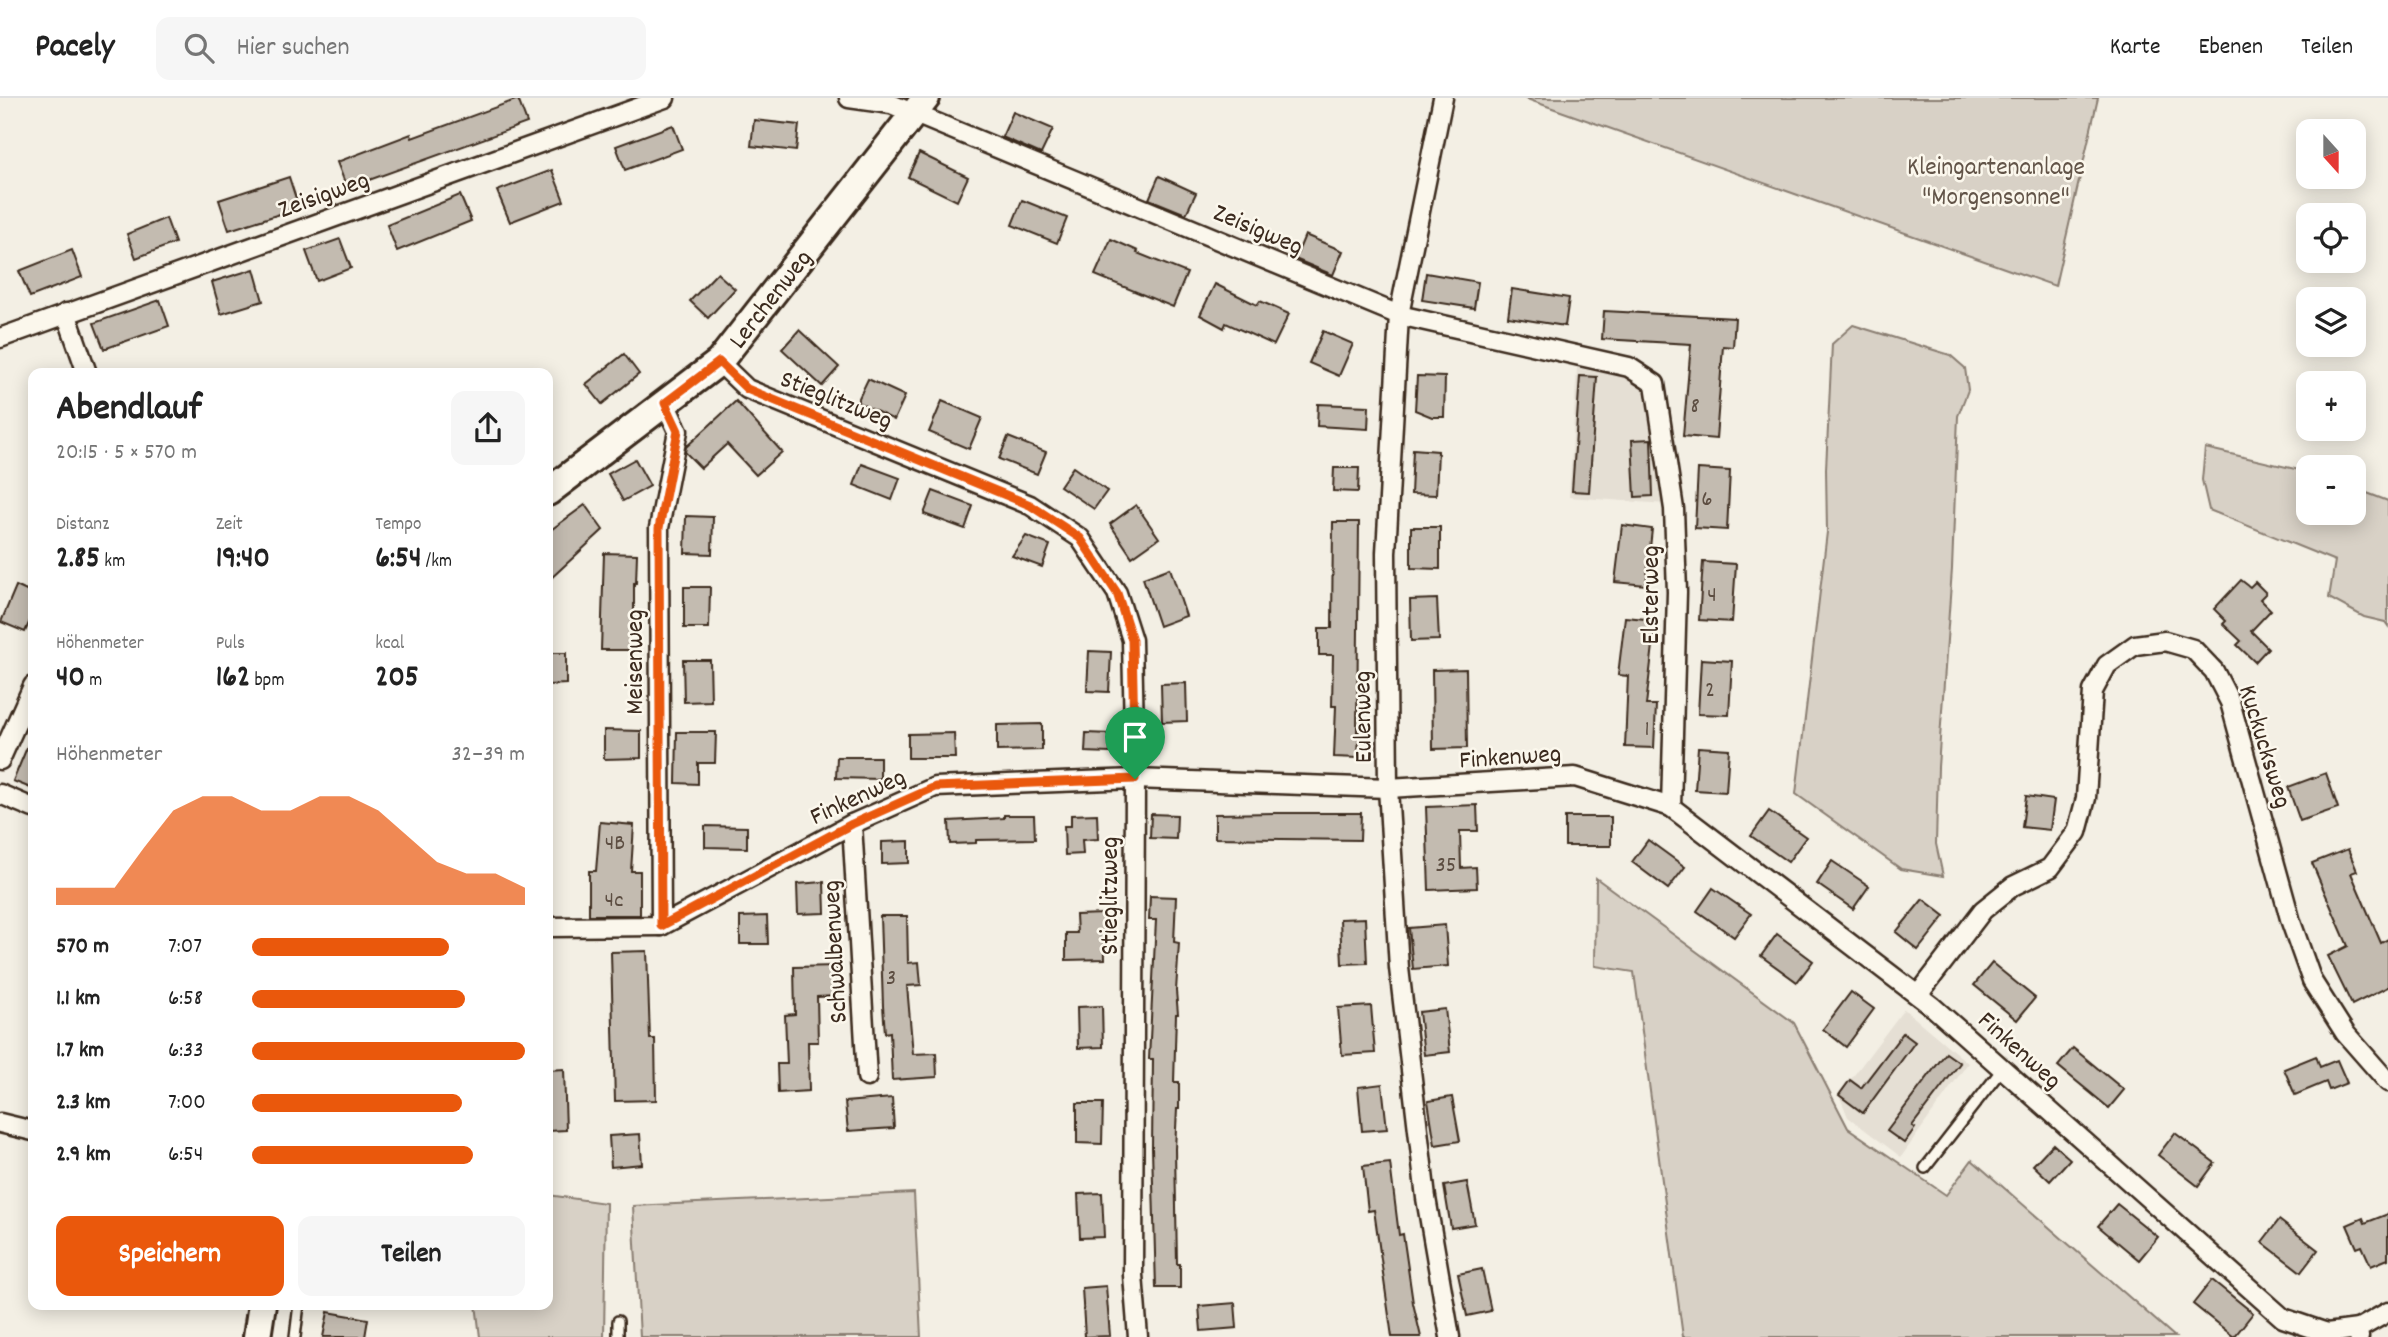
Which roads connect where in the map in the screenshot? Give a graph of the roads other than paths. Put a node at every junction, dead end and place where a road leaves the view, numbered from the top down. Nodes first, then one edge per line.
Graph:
1 (665, 98) edge
2 (849, 98) edge
3 (1443, 98) edge
4 (920, 106) edge
5 (66, 313) junction
6 (1399, 315) junction
7 (0, 338) edge
8 (719, 362) junction
9 (85, 368) edge
10 (1655, 384) joint
11 (665, 403) junction
12 (553, 488) edge
13 (28, 697) edge
14 (0, 760) edge
15 (1135, 779) junction
16 (1388, 788) junction
17 (0, 794) edge
18 (28, 806) edge
19 (1671, 807) junction
20 (852, 824) junction
21 (661, 926) junction
22 (553, 927) edge
23 (1918, 995) junction
24 (2003, 1068) junction
25 (867, 1077) dead end
26 (2388, 1082) edge
27 (0, 1123) edge
28 (28, 1130) edge
29 (1925, 1168) dead end
30 (261, 1310) edge
31 (298, 1310) edge
32 (2388, 1312) edge
33 (618, 1321) dead end
34 (2358, 1333) edge
35 (257, 1337) edge
36 (295, 1337) edge
37 (618, 1337) edge
38 (1138, 1337) edge
39 (1450, 1337) edge

1 - 5 street, Zeisigweg
2 - 4 street, Zeisigweg
3 - 6 street, Eulenweg
4 - 6 street, Zeisigweg
4 - 8 street, Lerchenweg
5 - 7 street, Zeisigweg
5 - 9 street
6 - 10 street, Zeisigweg
6 - 16 street, Eulenweg
8 - 11 street, Lerchenweg
8 - 15 street, Stieglitzweg
10 - 19 street, Elsterweg
11 - 12 street, Lerchenweg
11 - 21 street, Meisenweg
13 - 14 street
15 - 16 street, Finkenweg
15 - 20 street, Finkenweg
15 - 38 street, Stieglitzweg
16 - 19 street, Finkenweg
16 - 39 street, Eulenweg
17 - 18 street
19 - 23 street, Finkenweg
20 - 21 street, Finkenweg
20 - 25 street, Schwalbenweg
21 - 22 street, Finkenweg
23 - 24 street, Finkenweg
23 - 26 street, Kuckucksweg
24 - 29 lane
24 - 34 street, Finkenweg
27 - 28 street
30 - 35 street
31 - 36 lane
32 - 34 street
33 - 37 lane

